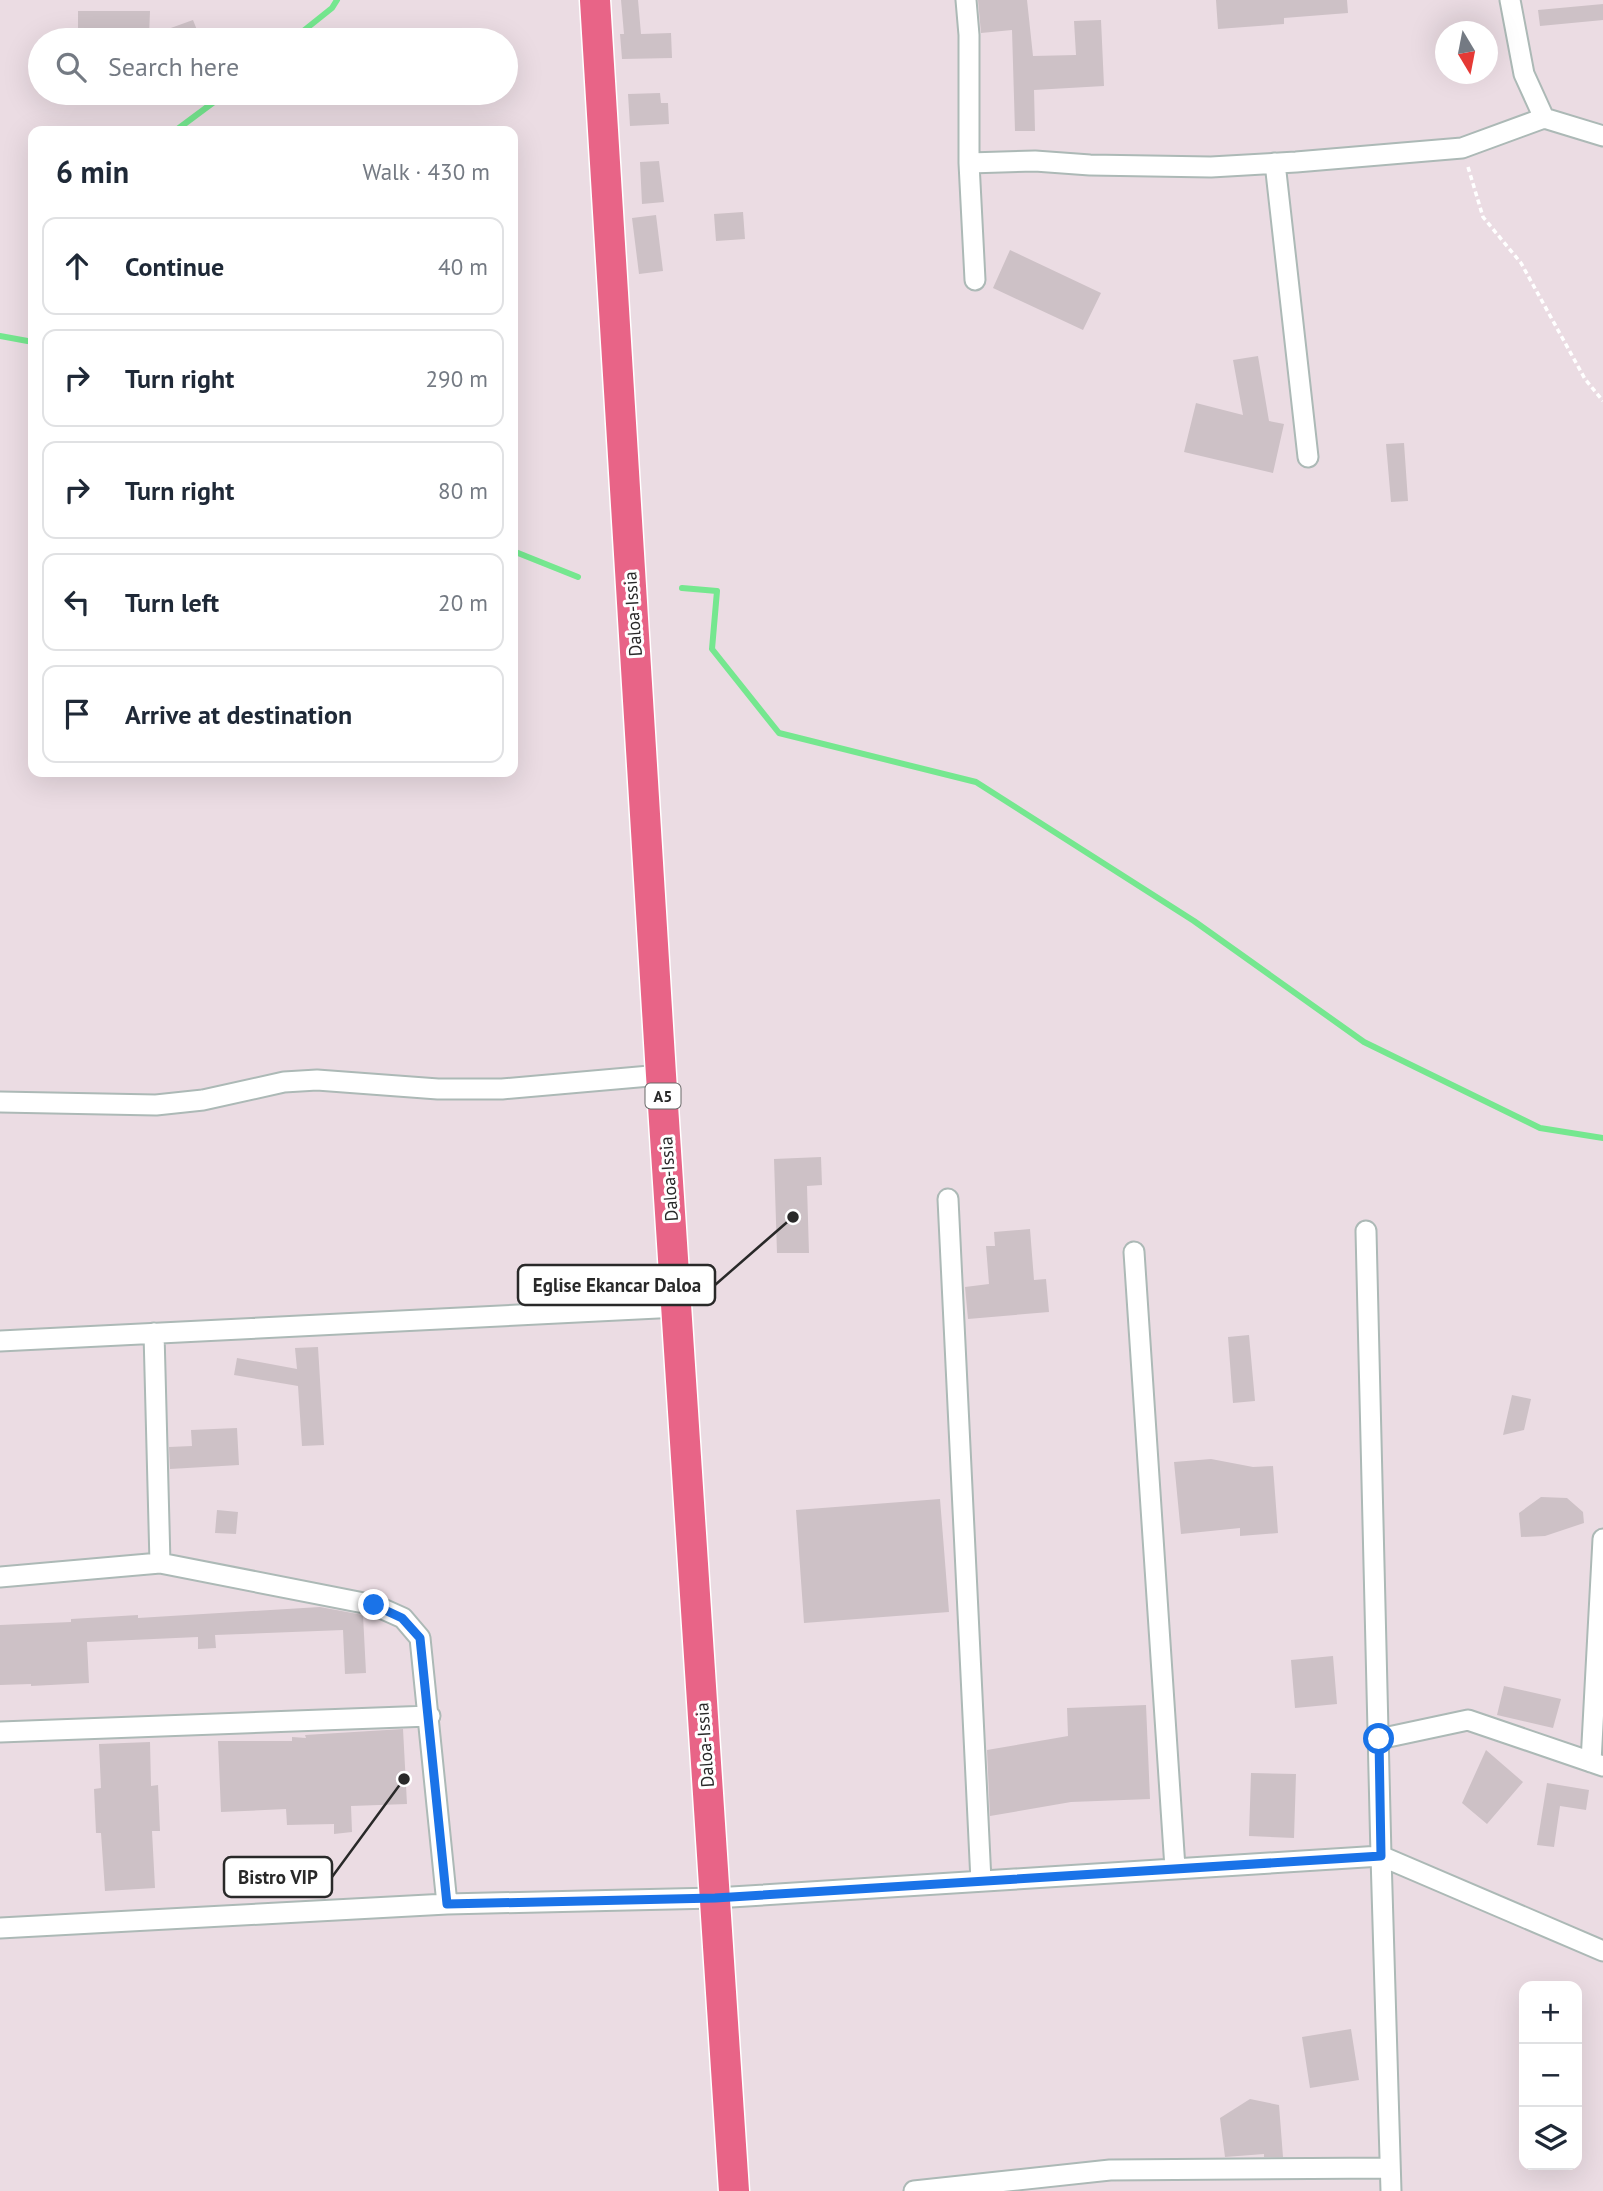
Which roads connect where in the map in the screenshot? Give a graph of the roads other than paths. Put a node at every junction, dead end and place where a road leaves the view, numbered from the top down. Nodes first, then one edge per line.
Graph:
1 (595, 0) edge
2 (965, 0) edge
3 (1510, 0) edge
4 (1544, 118) junction
5 (1603, 136) edge
6 (969, 163) junction
7 (1275, 163) junction
8 (975, 279) dead end
9 (1308, 457) dead end
10 (661, 1075) junction
11 (0, 1102) edge
12 (948, 1199) dead end
13 (1366, 1231) dead end
14 (1134, 1252) dead end
15 (678, 1307) junction
16 (154, 1333) junction
17 (0, 1341) edge
18 (1603, 1539) edge
19 (160, 1563) junction
20 (0, 1577) edge
21 (429, 1716) junction
22 (0, 1732) edge
23 (1379, 1739) junction
24 (1597, 1764) edge
25 (1381, 1856) junction
26 (1175, 1868) junction
27 (982, 1881) junction
28 (715, 1898) junction
29 (447, 1904) junction
30 (0, 1928) edge
31 (1603, 1951) edge
32 (1390, 2168) junction
33 (734, 2191) edge
34 (914, 2191) edge
35 (1391, 2191) edge

1 - 10 main road, Daloa-Issia / A5
2 - 6 street
3 - 4 street
4 - 5 street
4 - 7 street
6 - 7 street
6 - 8 street
7 - 9 street
10 - 11 street
10 - 15 main road, Daloa-Issia / A5
12 - 27 street
13 - 23 street
14 - 26 street
15 - 16 street
15 - 28 main road, Daloa-Issia / A5
16 - 17 street
16 - 19 street
18 - 24 street
19 - 20 street
19 - 21 street
21 - 22 street
21 - 29 street
23 - 24 street
23 - 25 street
25 - 26 street
25 - 31 street
25 - 32 street
26 - 27 street
27 - 28 street
28 - 29 street
28 - 33 main road, Daloa-Issia / A5
29 - 30 street
32 - 34 street
32 - 35 street

